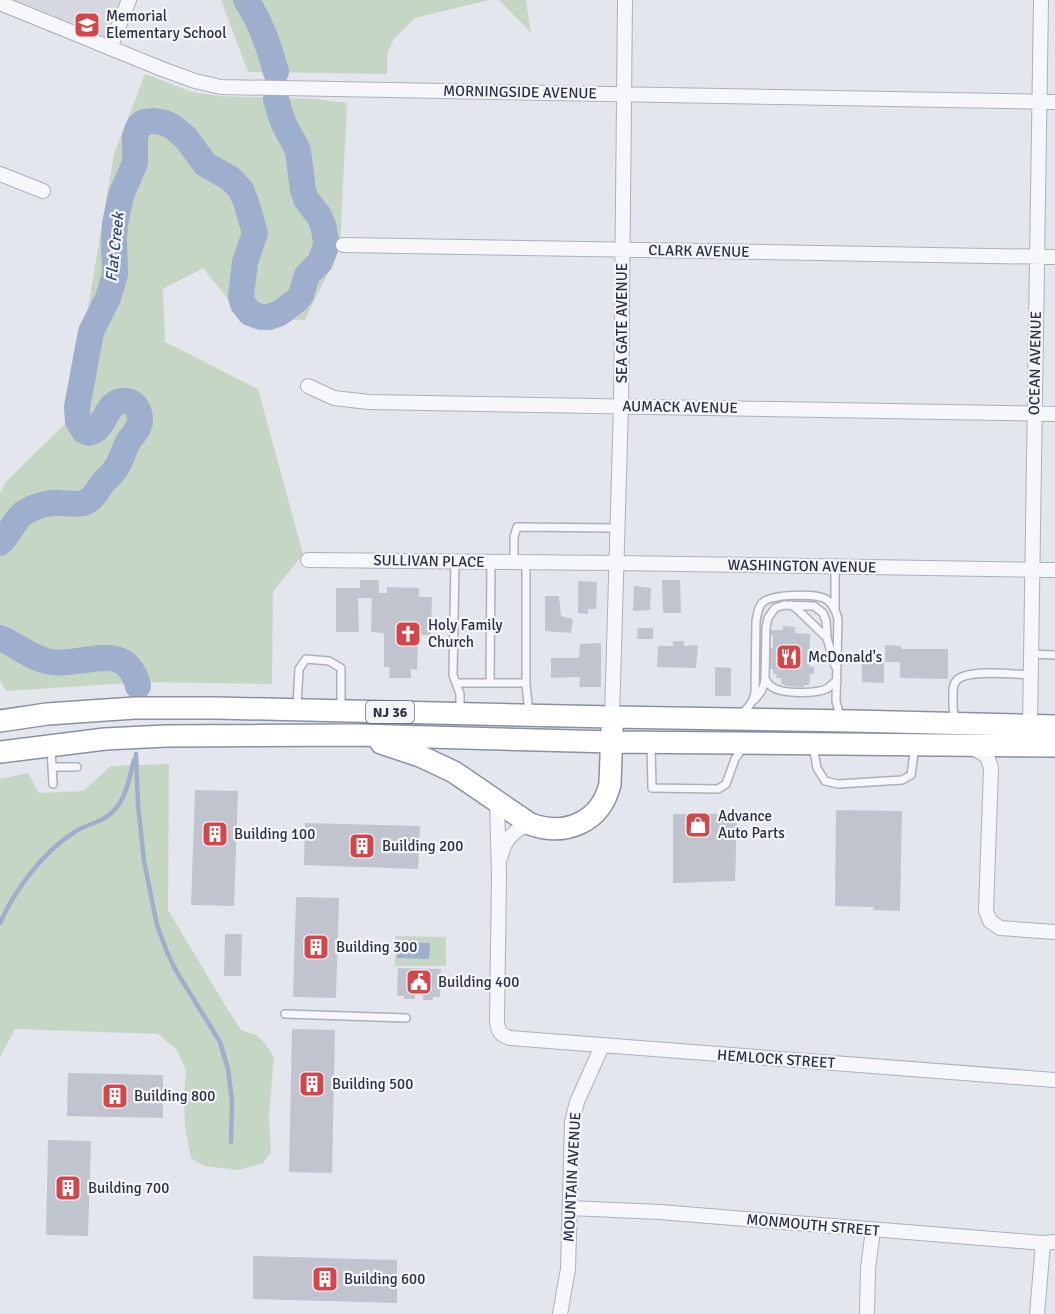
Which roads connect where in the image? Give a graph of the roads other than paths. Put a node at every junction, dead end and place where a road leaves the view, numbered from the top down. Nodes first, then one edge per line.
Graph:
1 (129, 0) edge
2 (625, 0) edge
3 (1041, 0) edge
4 (0, 3) edge
5 (110, 48) junction
6 (624, 94) junction
7 (1039, 101) junction
8 (1055, 102) edge
9 (0, 174) edge
10 (43, 191) dead end
11 (343, 245) dead end
12 (622, 250) junction
13 (1037, 257) junction
14 (1055, 257) edge
15 (308, 386) dead end
16 (621, 406) junction
17 (1034, 413) junction
18 (1055, 414) edge
19 (618, 528) junction
20 (308, 560) dead end
21 (455, 561) junction
22 (491, 562) junction
23 (520, 562) junction
24 (550, 562) joint
25 (617, 563) junction
26 (835, 566) junction
27 (1032, 570) junction
28 (1055, 570) edge
29 (790, 605) junction
30 (835, 608) junction
31 (827, 638) junction
32 (1031, 654) junction
33 (1055, 655) edge
34 (1030, 675) junction
35 (837, 677) junction
36 (765, 679) junction
37 (456, 683) junction
38 (490, 683) junction
39 (526, 683) junction
40 (753, 701) junction
41 (0, 709) edge
42 (296, 710) junction
43 (341, 711) junction
44 (460, 713) junction
45 (47, 714) junction
46 (530, 715) junction
47 (612, 717) junction
48 (735, 719) junction
49 (0, 721) edge
50 (852, 721) junction
51 (1030, 726) junction
52 (1055, 726) edge
53 (967, 734) junction
54 (357, 735) junction
55 (612, 742) junction
56 (651, 743) junction
57 (746, 743) junction
58 (812, 744) junction
59 (916, 744) junction
60 (51, 746) junction
61 (1055, 746) edge
62 (0, 752) edge
63 (52, 767) junction
64 (77, 767) dead end
65 (53, 784) dead end
66 (497, 801) junction
67 (530, 824) junction
68 (499, 876) junction
69 (1055, 932) edge
70 (285, 1014) dead end
71 (406, 1018) dead end
72 (602, 1046) junction
73 (1055, 1080) edge
74 (570, 1208) junction
75 (873, 1230) junction
76 (1049, 1243) edge
77 (560, 1314) edge
78 (867, 1314) edge
79 (1037, 1314) edge

1 - 5 street
2 - 6 street, SEA GATE AVENUE
3 - 7 street, OCEAN AVENUE
4 - 5 street, MORNINGSIDE AVENUE
5 - 6 street, MORNINGSIDE AVENUE
6 - 7 street, MORNINGSIDE AVENUE
6 - 12 street, SEA GATE AVENUE
7 - 8 street, MORNINGSIDE AVENUE
7 - 13 street, OCEAN AVENUE
9 - 10 street
11 - 12 street, CLARK AVENUE
12 - 13 street, CLARK AVENUE
12 - 16 street, SEA GATE AVENUE
13 - 14 street, CLARK AVENUE
13 - 17 street, OCEAN AVENUE
15 - 16 street, AUMACK AVENUE
16 - 17 street, AUMACK AVENUE
16 - 19 street, SEA GATE AVENUE
17 - 18 street, AUMACK AVENUE
17 - 27 street, OCEAN AVENUE
19 - 23 lane
19 - 25 street, SEA GATE AVENUE
20 - 21 street, SULLIVAN PLACE
21 - 22 street, SULLIVAN PLACE
21 - 37 lane
22 - 23 street, SULLIVAN PLACE
22 - 38 lane
23 - 24 street, SULLIVAN PLACE
23 - 39 lane
24 - 25 street, WASHINGTON AVENUE
25 - 26 street, WASHINGTON AVENUE
25 - 47 street, SEA GATE AVENUE
26 - 27 street, WASHINGTON AVENUE
26 - 30 lane
27 - 28 street, WASHINGTON AVENUE
27 - 32 street, OCEAN AVENUE
29 - 31 lane
29 - 31 lane
29 - 36 lane
30 - 35 lane
30 - 40 lane
31 - 35 lane
32 - 33 lane
32 - 34 street, OCEAN AVENUE
34 - 51 street, OCEAN AVENUE
34 - 53 lane
35 - 36 lane
35 - 50 lane
36 - 40 lane
37 - 38 lane
37 - 44 lane
38 - 39 lane
39 - 46 lane
40 - 48 lane
41 - 45 highway
42 - 43 highway, NJ 36
42 - 43 lane
42 - 45 highway, NJ 36
43 - 44 highway, NJ 36
44 - 46 highway, NJ 36
45 - 49 highway, NJ 36
46 - 47 highway, NJ 36
47 - 48 highway, NJ 36
47 - 55 highway
48 - 50 highway, NJ 36
50 - 53 highway, NJ 36
51 - 52 highway, NJ 36
51 - 53 highway, NJ 36
53 - 59 highway, NJ 36
53 - 61 highway, NJ 36
53 - 69 street
54 - 55 highway, NJ 36
54 - 60 highway, NJ 36
54 - 66 highway
55 - 56 highway, NJ 36
55 - 67 highway
56 - 57 highway, NJ 36
56 - 57 lane
57 - 58 highway, NJ 36
58 - 59 highway, NJ 36
58 - 59 lane
60 - 62 highway, NJ 36
60 - 63 lane
63 - 64 lane
63 - 65 lane
66 - 67 highway
66 - 68 street
67 - 68 street
68 - 72 street, HEMLOCK STREET
70 - 71 lane
72 - 73 street, HEMLOCK STREET
72 - 74 street, MOUNTAIN AVENUE
74 - 75 street, MONMOUTH STREET
74 - 77 street, MOUNTAIN AVENUE
75 - 76 street, MONMOUTH STREET
75 - 78 street
76 - 79 street

